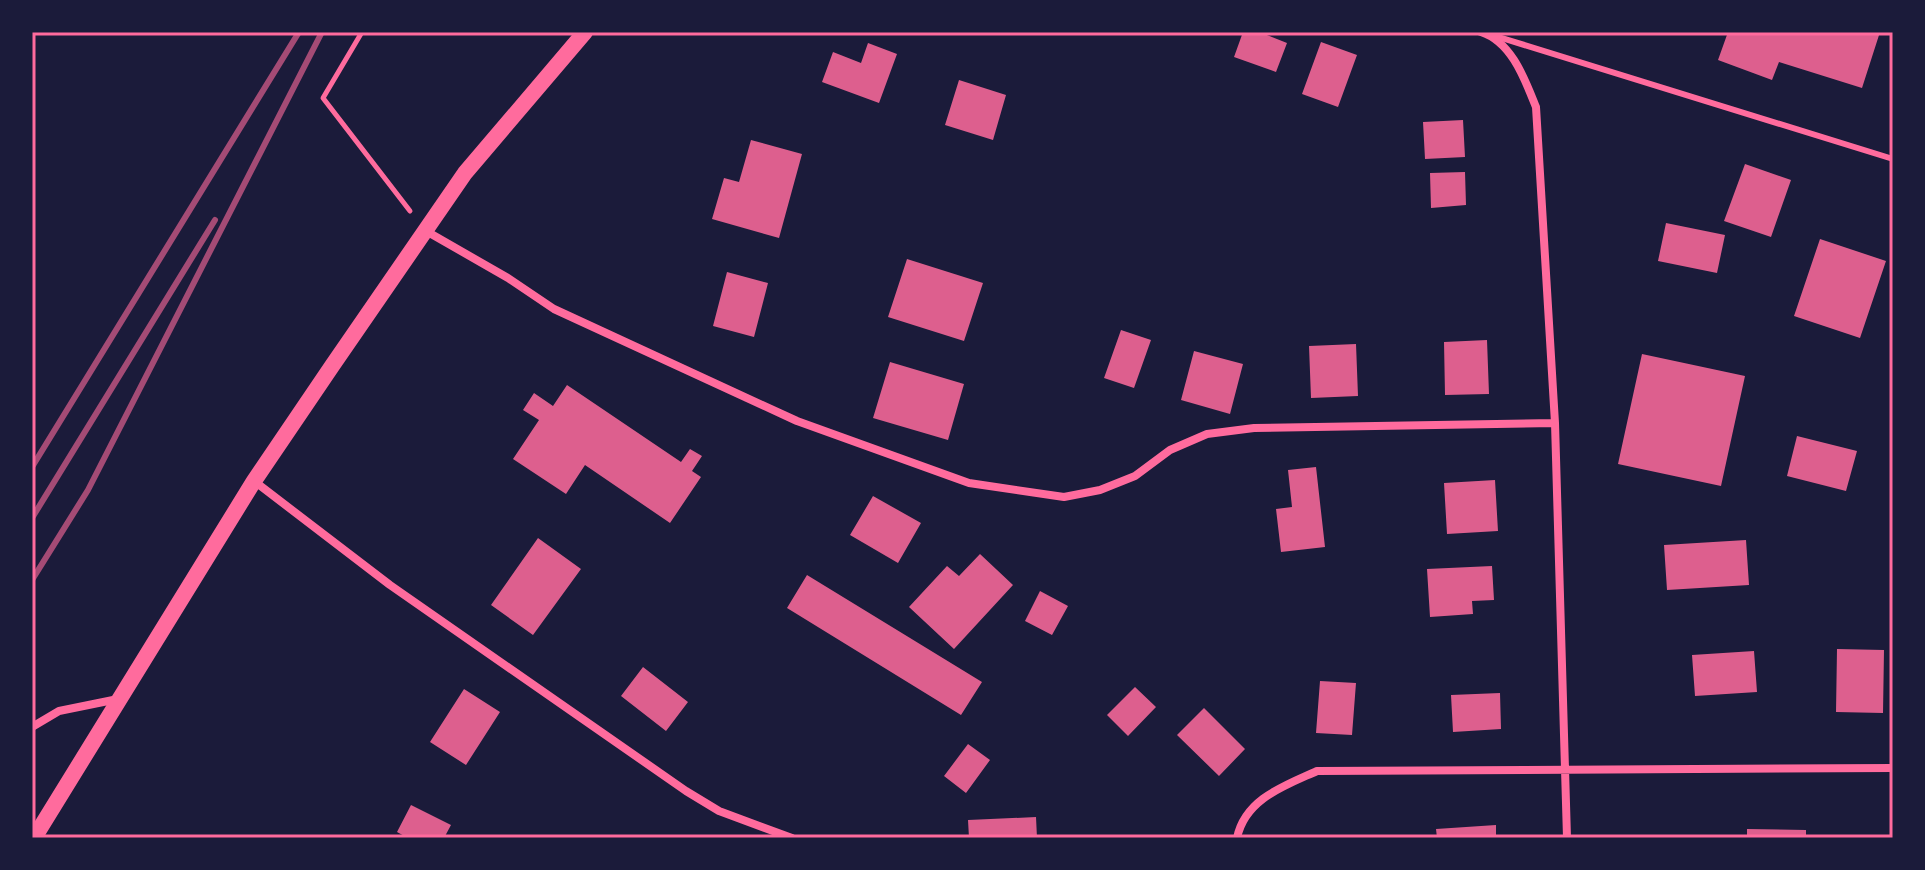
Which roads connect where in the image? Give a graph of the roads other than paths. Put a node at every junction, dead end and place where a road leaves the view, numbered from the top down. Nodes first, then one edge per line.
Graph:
1 (585, 32) edge
2 (1485, 33) edge
3 (1893, 159) edge
4 (425, 230) junction
5 (1555, 423) junction
6 (254, 481) junction
7 (119, 699) junction
8 (32, 727) edge
9 (1893, 768) edge
10 (1568, 770) junction
11 (34, 838) edge
12 (792, 838) edge
13 (1237, 838) edge
14 (1567, 838) edge

1 - 4 main road
2 - 3 lane
2 - 5 street
4 - 5 street
4 - 6 main road
5 - 10 street
6 - 7 main road
6 - 12 street
7 - 8 street
7 - 11 main road
9 - 10 street
10 - 13 street
10 - 14 street

